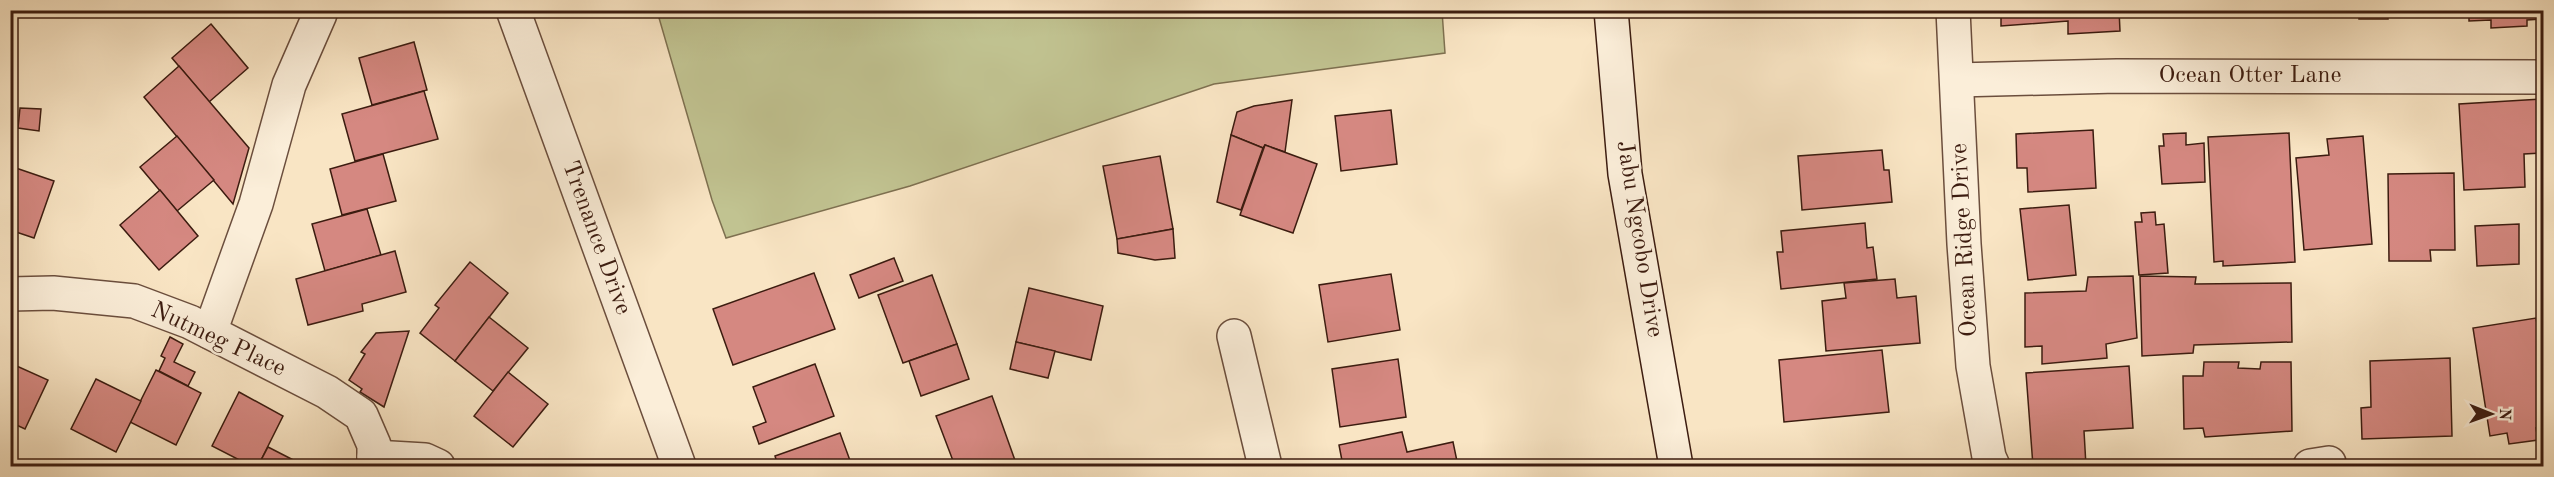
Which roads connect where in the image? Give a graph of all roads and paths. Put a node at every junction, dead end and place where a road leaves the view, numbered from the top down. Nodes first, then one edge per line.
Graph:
1 (513, 10) edge
2 (1611, 10) edge
3 (1953, 10) edge
4 (321, 14) dead end
5 (2544, 77) edge
6 (1957, 80) junction
7 (10, 294) edge
8 (210, 332) junction
9 (1234, 336) dead end
10 (374, 462) edge
11 (438, 466) edge
12 (679, 466) edge
13 (1264, 466) edge
14 (1676, 466) edge
15 (1993, 466) edge

1 - 12 street, Trenance Drive
2 - 14 street, Jabu Ngcobo Drive
3 - 6 street, Ocean Ridge Drive
4 - 8 street
5 - 6 street, Ocean Otter Lane
6 - 15 street, Ocean Ridge Drive
7 - 8 street, Nutmeg Place
8 - 10 street, Nutmeg Place
9 - 13 street
10 - 11 street

